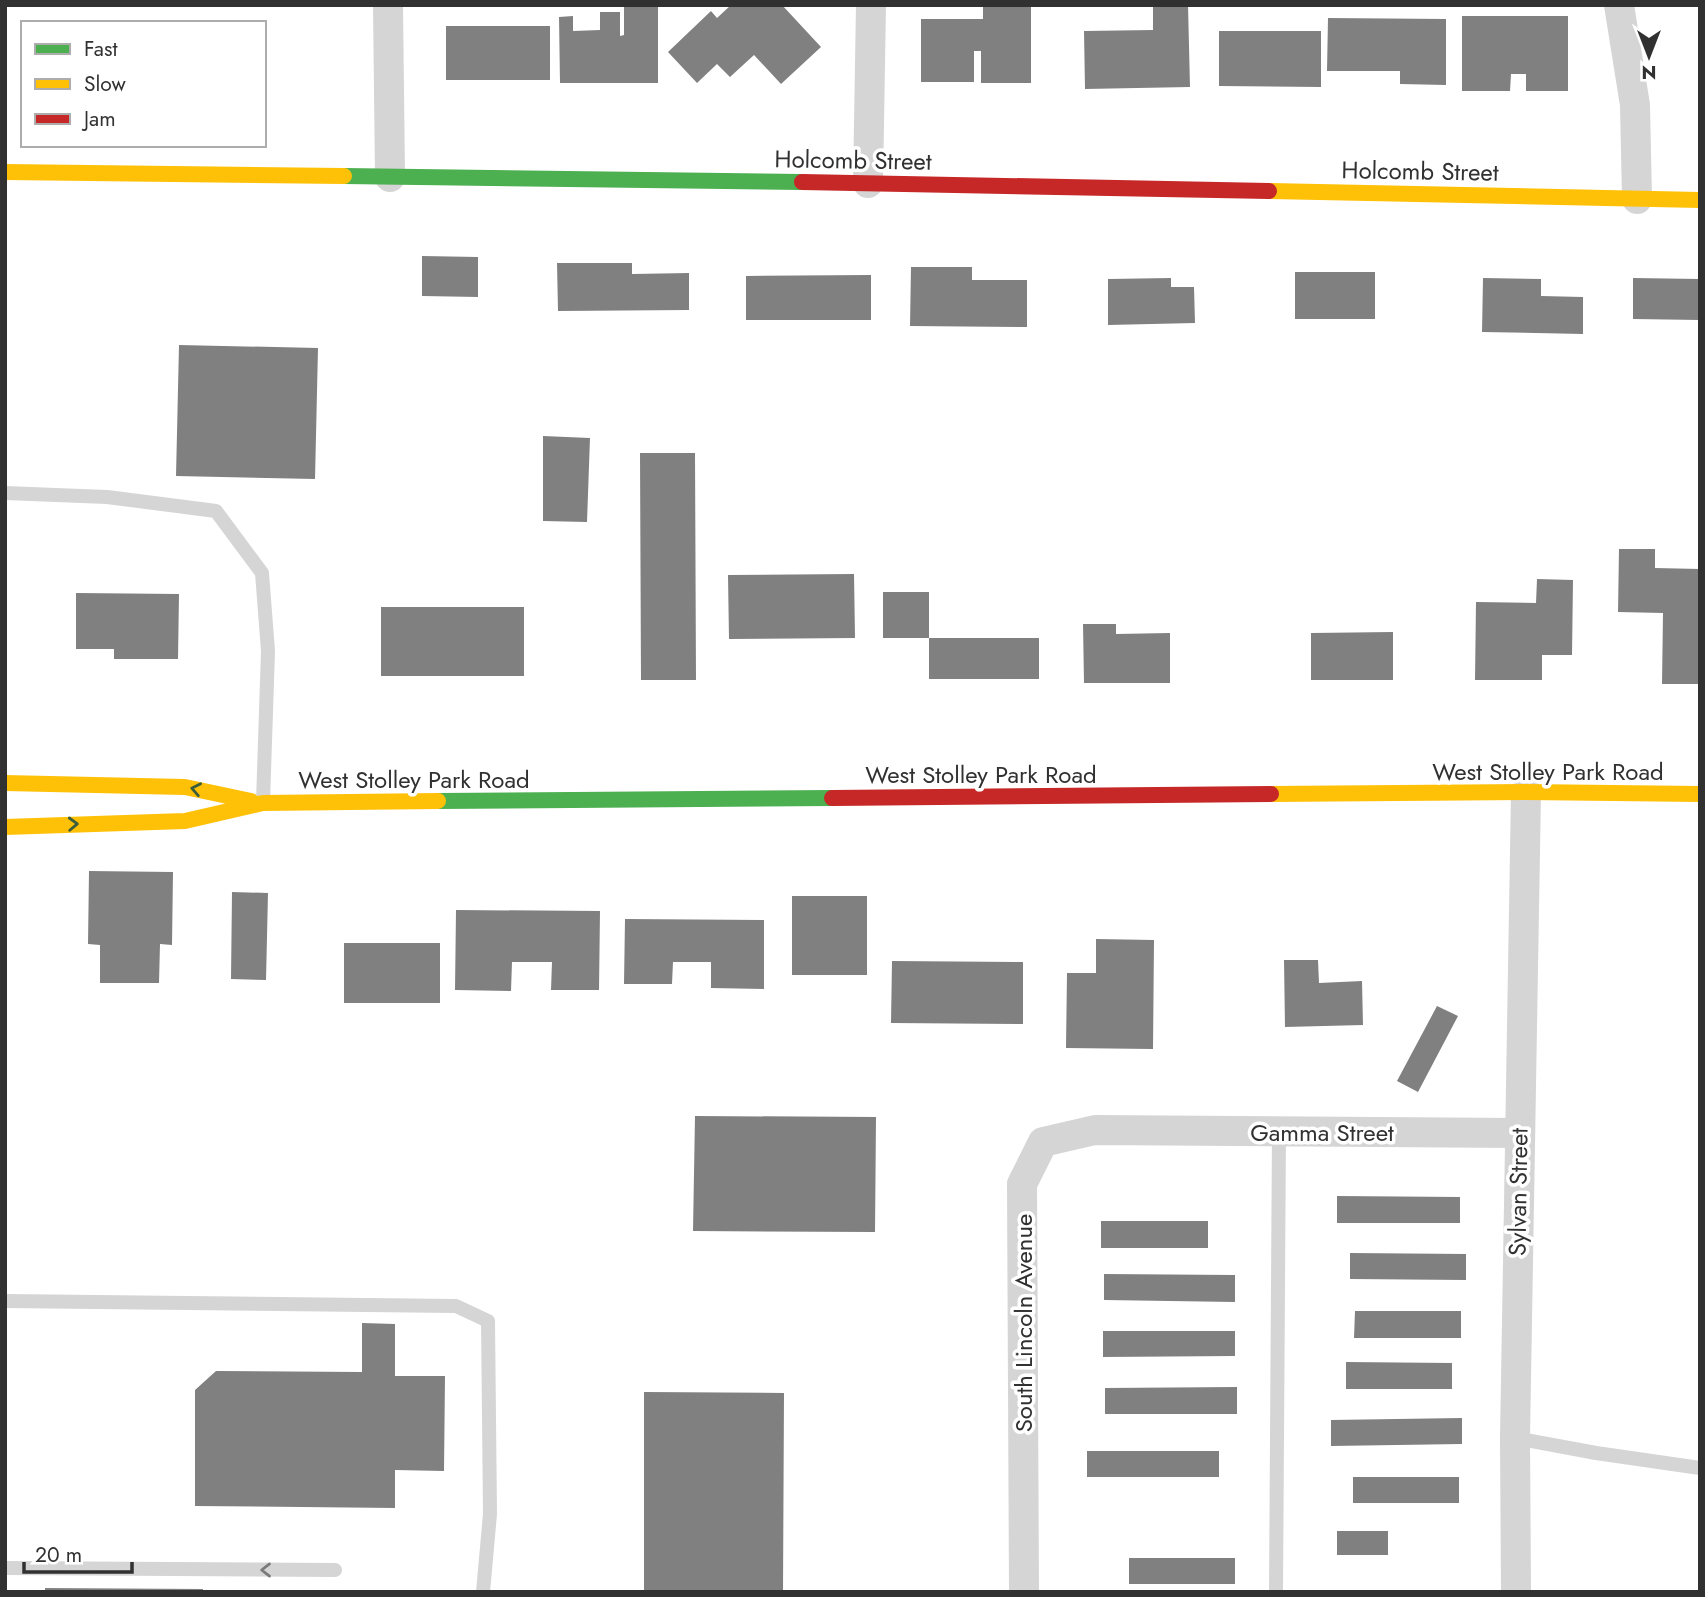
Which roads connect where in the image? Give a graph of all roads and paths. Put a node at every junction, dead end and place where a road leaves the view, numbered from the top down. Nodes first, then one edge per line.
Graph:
1 (388, 5) edge
2 (871, 5) edge
3 (1619, 5) edge
4 (5, 172) edge
5 (390, 177) junction
6 (868, 183) junction
7 (1637, 199) junction
8 (1700, 200) edge
9 (5, 493) edge
10 (5, 783) edge
11 (1526, 792) junction
12 (1700, 794) edge
13 (263, 803) junction
14 (5, 827) edge
15 (1125, 1130) joint
16 (1279, 1131) junction
17 (1519, 1133) junction
18 (5, 1301) edge
19 (1515, 1438) junction
20 (1700, 1468) edge
21 (5, 1568) edge
22 (335, 1570) dead end
23 (483, 1592) edge
24 (1024, 1592) edge
25 (1276, 1592) edge
26 (1516, 1592) edge

1 - 5 street
2 - 6 street
3 - 7 street
4 - 5 main road, Holcomb Street
5 - 6 main road, Holcomb Street
6 - 7 main road, Holcomb Street
7 - 8 main road, Holcomb Street
9 - 13 lane
13 -> 10 main road, West Stolley Park Road
11 - 12 main road, West Stolley Park Road
11 - 13 main road, West Stolley Park Road
11 - 17 street, Sylvan Street
14 -> 13 main road, West Stolley Park Road
15 - 16 street, Gamma Street
15 - 24 street, South Lincoln Avenue
16 - 17 street, Gamma Street
16 - 25 lane
17 - 19 street, Sylvan Street
18 - 23 lane
19 - 20 lane
19 - 26 street, Sylvan Street
22 -> 21 lane

